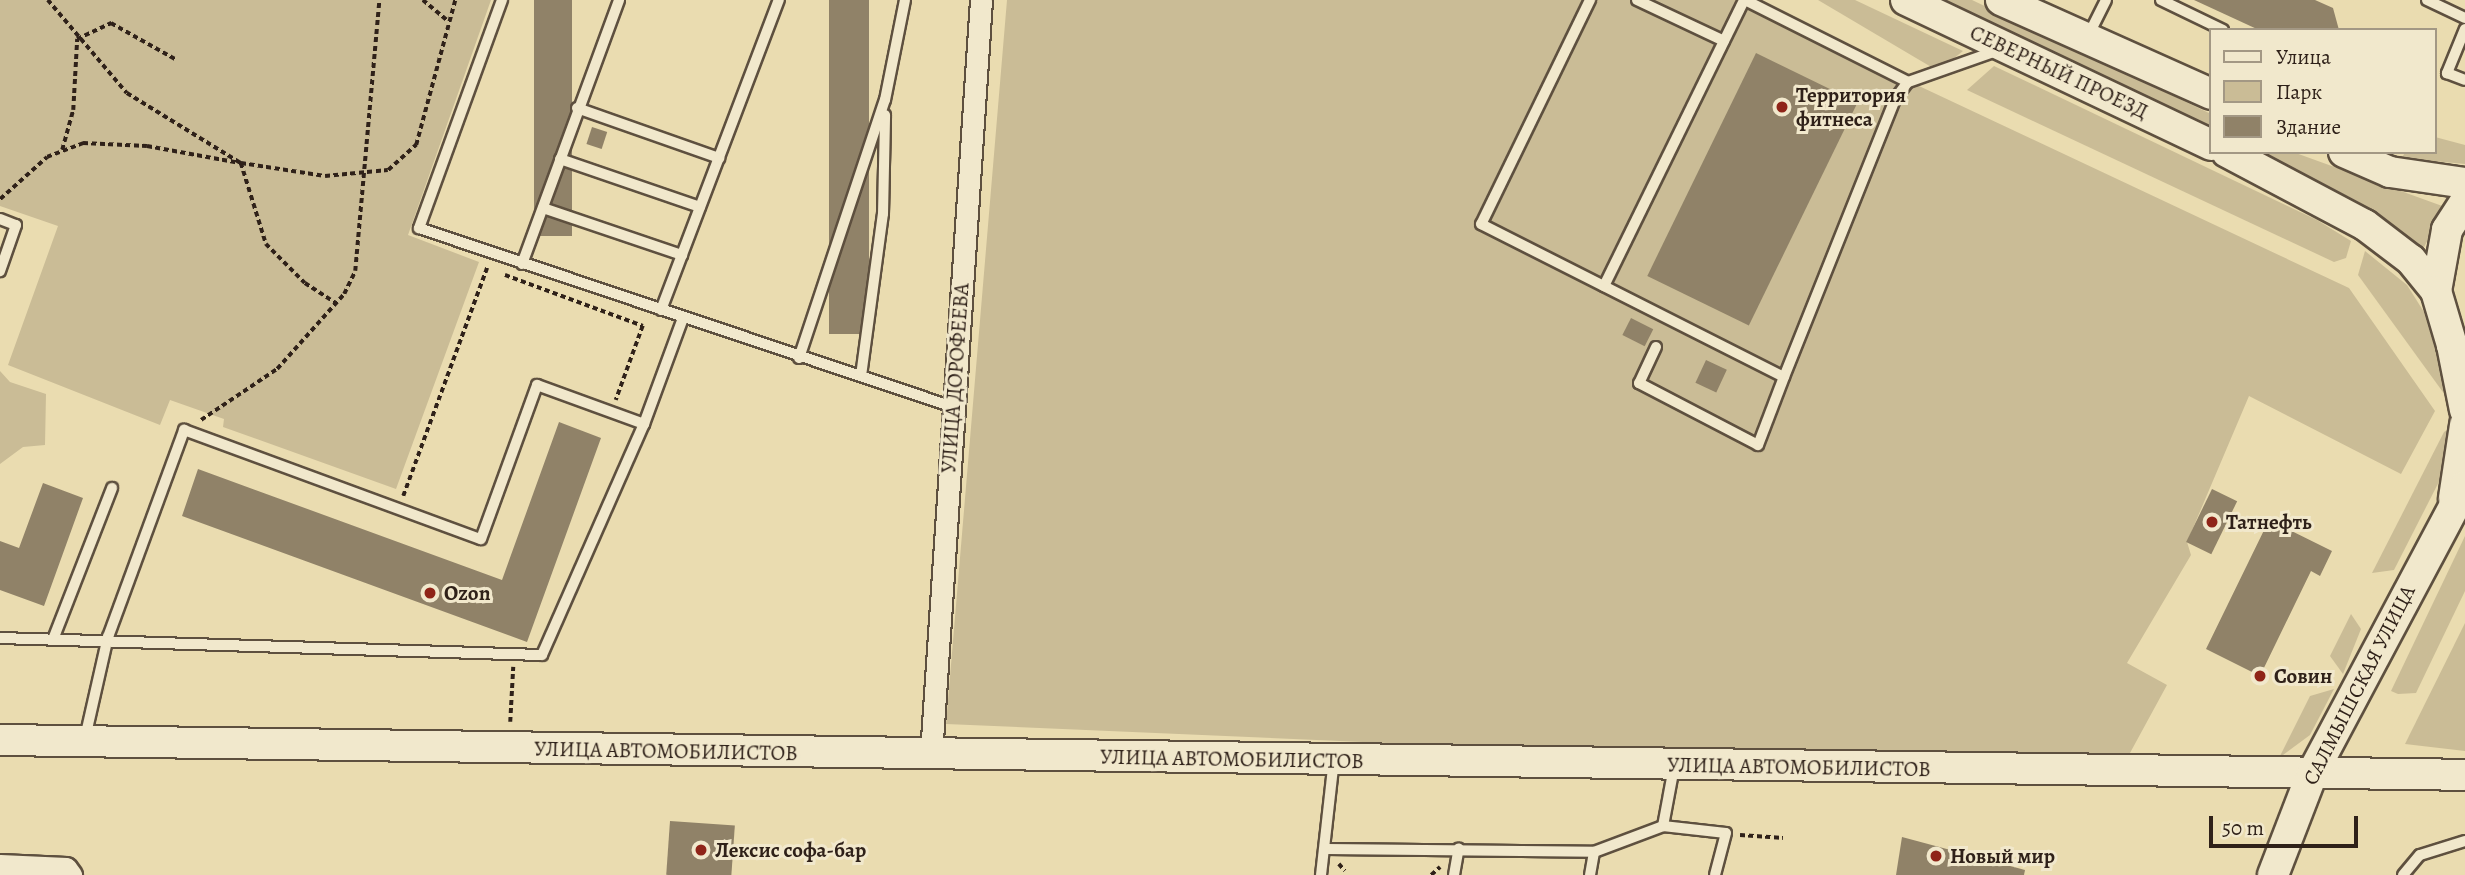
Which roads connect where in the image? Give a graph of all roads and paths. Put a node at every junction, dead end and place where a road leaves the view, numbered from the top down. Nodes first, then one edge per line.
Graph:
1 (48, 0) edge
2 (379, 0) edge
3 (424, 0) edge
4 (455, 0) edge
5 (502, 0) edge
6 (618, 0) edge
7 (779, 0) edge
8 (905, 0) edge
9 (981, 0) edge
10 (1590, 0) edge
11 (1637, 0) edge
12 (1744, 0) edge
13 (1906, 0) edge
14 (2001, 0) edge
15 (2106, 0) edge
16 (2161, 0) edge
17 (2427, 0) edge
18 (2465, 18) edge
19 (448, 21) junction
20 (2219, 28) edge
21 (2465, 29) edge
22 (2087, 38) junction
23 (77, 39) junction
24 (1724, 41) junction
25 (2006, 47) junction
26 (177, 60) dead end
27 (2465, 80) edge
28 (1908, 82) junction
29 (2210, 94) edge
30 (885, 100) junction
31 (577, 108) junction
32 (2210, 145) edge
33 (62, 150) junction
34 (2231, 154) edge
35 (2349, 154) edge
36 (719, 158) junction
37 (560, 159) junction
38 (241, 163) junction
39 (363, 176) junction
40 (2465, 183) edge
41 (0, 199) edge
42 (2465, 202) edge
43 (700, 206) junction
44 (543, 208) junction
45 (0, 219) edge
46 (682, 255) junction
47 (522, 264) junction
48 (0, 271) edge
49 (1604, 286) junction
50 (2436, 291) junction
51 (336, 303) junction
52 (660, 310) junction
53 (683, 318) junction
54 (1656, 347) dead end
55 (2459, 352) edge
56 (799, 358) junction
57 (861, 376) junction
58 (1784, 377) junction
59 (953, 407) junction
60 (2465, 410) edge
61 (611, 412) junction
62 (644, 424) junction
63 (2465, 425) edge
64 (184, 430) junction
65 (112, 488) dead end
66 (2460, 492) edge
67 (398, 508) junction
68 (54, 637) junction
69 (108, 637) junction
70 (0, 638) edge
71 (514, 654) junction
72 (0, 740) edge
73 (84, 741) junction
74 (509, 749) junction
75 (930, 755) junction
76 (1334, 760) junction
77 (1674, 765) junction
78 (2312, 774) junction
79 (2465, 775) edge
80 (1663, 826) junction
81 (1726, 833) junction
82 (1783, 838) dead end
83 (2465, 841) edge
84 (1460, 848) junction
85 (1327, 849) junction
86 (1594, 852) junction
87 (0, 864) edge
88 (71, 875) edge
89 (1321, 875) edge
90 (1454, 875) edge
91 (1590, 875) edge
92 (1715, 875) edge
93 (2273, 875) edge
94 (2403, 875) edge

1 - 23 path
2 - 39 path
3 - 19 path
4 - 19 path
5 - 47 lane
6 - 31 lane
7 - 36 lane
8 - 30 lane
9 - 59 street, УЛИЦА ДОРОФЕЕВА
10 - 49 lane
11 - 24 lane
12 - 24 lane
12 - 28 lane
13 - 25 street, СЕВЕРНЫЙ ПРОЕЗД
14 - 22 street, СЕВЕРНЫЙ ПРОЕЗД
15 - 22 lane
16 - 20 lane
17 - 18 lane
19 - 39 path
21 - 27 lane
22 - 29 street, СЕВЕРНЫЙ ПРОЕЗД
23 - 26 path
23 - 33 path
23 - 38 path
24 - 49 lane
25 - 28 lane
25 - 32 street, СЕВЕРНЫЙ ПРОЕЗД
28 - 58 lane
30 - 56 lane
30 - 57 lane
31 - 36 lane
31 - 37 lane
33 - 38 path
33 - 41 path
34 - 50 street
35 - 40 street
36 - 43 lane
37 - 43 lane
37 - 44 lane
38 - 39 path
38 - 51 path
39 - 51 path
42 - 50 street
43 - 46 lane
44 - 46 lane
44 - 47 lane
45 - 48 lane
46 - 52 lane
47 - 52 lane
49 - 58 lane
50 - 55 street
51 - 64 path
52 - 53 lane
53 - 56 lane
53 - 62 lane
54 - 58 lane
55 - 60 street
56 - 57 lane
57 - 59 lane
59 - 75 street, УЛИЦА ДОРОФЕЕВА
61 - 62 lane
61 - 67 lane
61 - 67 path
62 - 71 lane
63 - 66 street, САЛМЫШСКАЯ УЛИЦА
64 - 67 lane
64 - 69 lane
65 - 68 lane
66 - 78 street, САЛМЫШСКАЯ УЛИЦА
68 - 69 lane
68 - 70 lane
69 - 71 lane
69 - 73 lane
71 - 74 path
72 - 73 street, УЛИЦА АВТОМОБИЛИСТОВ
73 - 74 street, УЛИЦА АВТОМОБИЛИСТОВ
74 - 75 street, УЛИЦА АВТОМОБИЛИСТОВ
75 - 76 street, УЛИЦА АВТОМОБИЛИСТОВ
76 - 77 street, УЛИЦА АВТОМОБИЛИСТОВ
76 - 85 lane
77 - 78 street, УЛИЦА АВТОМОБИЛИСТОВ
77 - 80 lane
78 - 79 street, УЛИЦА АВТОМОБИЛИСТОВ
78 - 93 street, САЛМЫШСКАЯ УЛИЦА
80 - 81 lane
80 - 86 lane
81 - 82 path
81 - 92 lane
83 - 94 lane
84 - 85 lane
84 - 86 lane
84 - 90 lane
85 - 89 lane
86 - 91 lane
87 - 88 street

